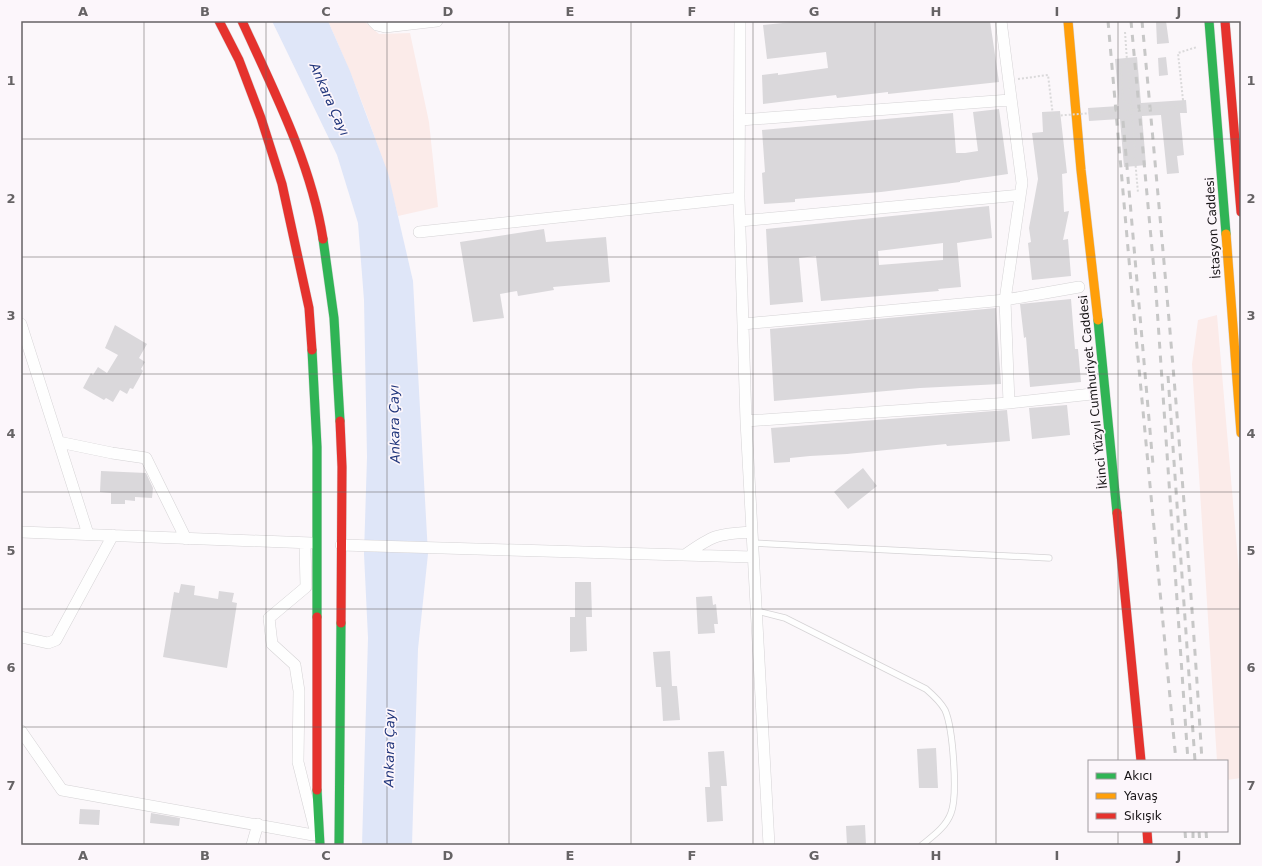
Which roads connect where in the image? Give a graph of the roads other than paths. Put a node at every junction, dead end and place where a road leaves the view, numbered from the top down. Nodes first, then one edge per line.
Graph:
1 (219, 21) edge
2 (242, 21) edge
3 (373, 21) edge
4 (437, 21) edge
5 (740, 21) edge
6 (1001, 21) edge
7 (1068, 21) edge
8 (1209, 21) edge
9 (1225, 21) edge
10 (1010, 100) junction
11 (740, 120) junction
12 (1020, 195) junction
13 (739, 198) junction
14 (1241, 212) edge
15 (1241, 218) edge
16 (1224, 219) junction
17 (740, 221) junction
18 (419, 232) dead end
19 (1079, 287) dead end
20 (1005, 300) junction
21 (21, 324) edge
22 (743, 324) junction
23 (1092, 394) dead end
24 (1008, 403) junction
25 (746, 421) junction
26 (1241, 433) edge
27 (58, 442) junction
28 (21, 532) edge
29 (88, 534) junction
30 (113, 535) junction
31 (751, 538) junction
32 (186, 539) junction
33 (311, 543) junction
34 (341, 545) junction
35 (685, 555) junction
36 (752, 557) junction
37 (1049, 558) dead end
38 (757, 611) junction
39 (21, 637) edge
40 (21, 731) edge
41 (1141, 760) edge
42 (258, 824) junction
43 (1147, 832) edge
44 (313, 840) edge
45 (252, 845) edge
46 (320, 845) edge
47 (339, 845) edge
48 (769, 845) edge
49 (922, 845) edge
50 (1148, 845) edge

1 - 33 main road
2 - 34 main road
3 - 4 street
5 - 11 street
6 - 10 street
7 - 41 main road, İkinci Yüzyıl Cumhuriyet Caddesi
8 - 16 main road, İstasyon Caddesi
9 - 14 main road
10 - 11 street
10 - 12 street
11 - 13 street
12 - 17 street
12 - 20 street
13 - 17 street
13 - 18 street
15 - 16 main road
16 - 26 main road, İstasyon Caddesi
17 - 22 street
19 - 20 street
20 - 22 street
20 - 24 street
21 - 27 street
22 - 25 street
23 - 24 street
24 - 25 street
25 - 31 street
27 - 29 street
27 - 32 street
28 - 29 street
29 - 30 street
30 - 32 street
30 - 39 street
31 - 35 street
31 - 36 street
31 - 37 lane
32 - 33 street
33 - 34 main road
33 - 44 street
33 - 46 main road
34 - 35 street
34 - 47 main road
35 - 36 street
36 - 38 street
38 - 48 street
38 - 49 lane
40 - 42 street
42 - 44 street
42 - 45 street
43 - 50 main road

